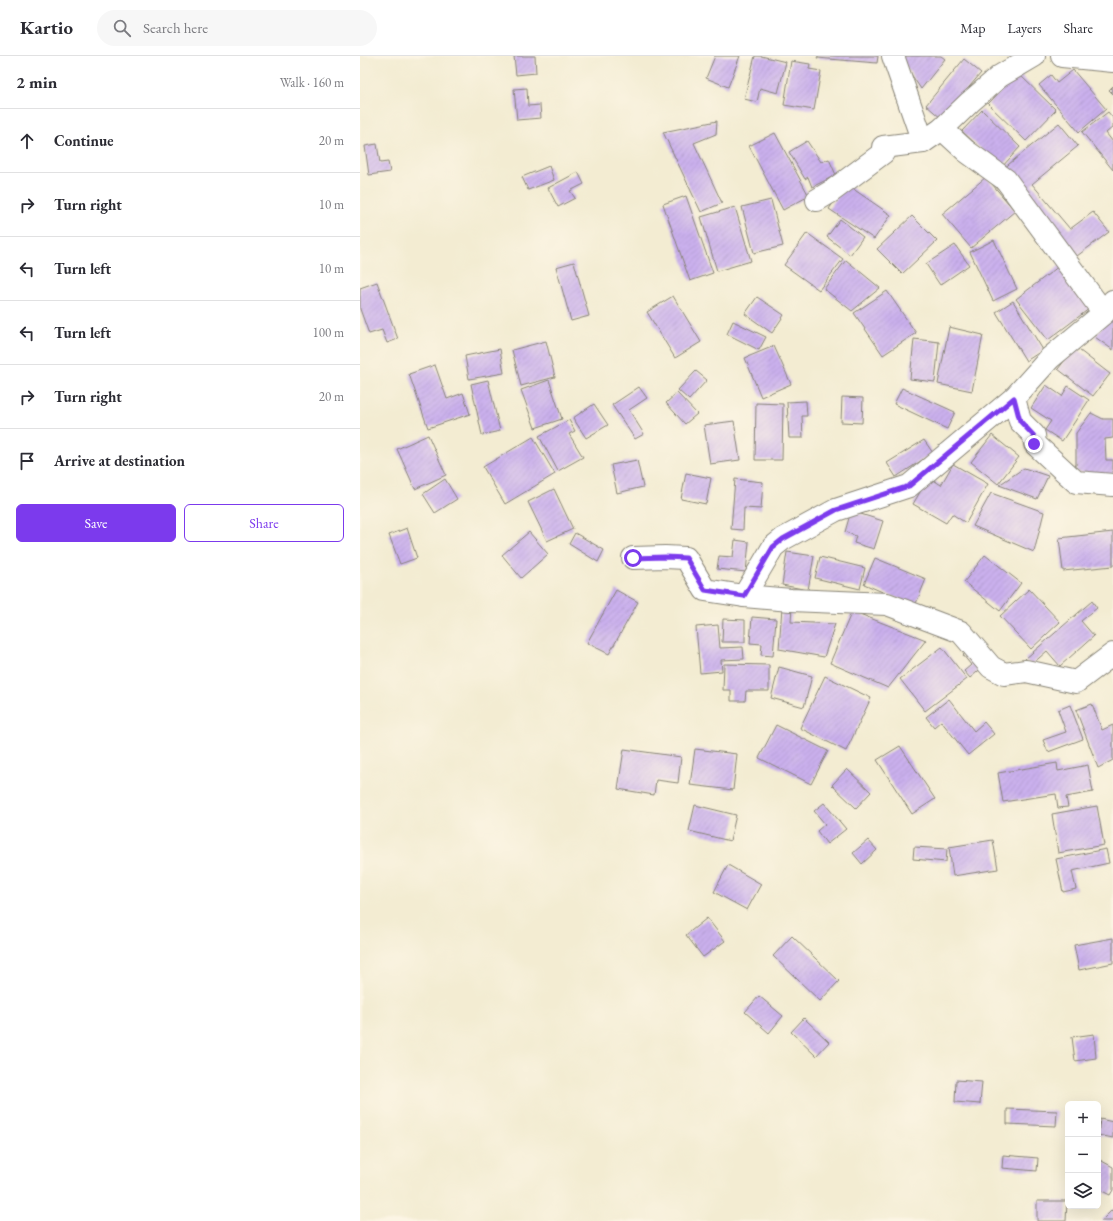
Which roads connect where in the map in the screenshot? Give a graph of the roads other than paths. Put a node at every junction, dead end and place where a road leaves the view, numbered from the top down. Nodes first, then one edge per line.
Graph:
1 (893, 56) edge
2 (1034, 56) edge
3 (1062, 56) edge
4 (1113, 61) edge
5 (942, 129) junction
6 (923, 142) junction
7 (817, 200) dead end
8 (1108, 307) edge
9 (1014, 398) junction
10 (1113, 485) edge
11 (633, 558) dead end
12 (744, 596) junction
13 (1113, 654) edge

1 - 6 street
2 - 5 street
3 - 4 street
5 - 6 street
5 - 8 street
6 - 7 street
8 - 9 street
9 - 10 street
9 - 12 street
11 - 12 street
12 - 13 street

